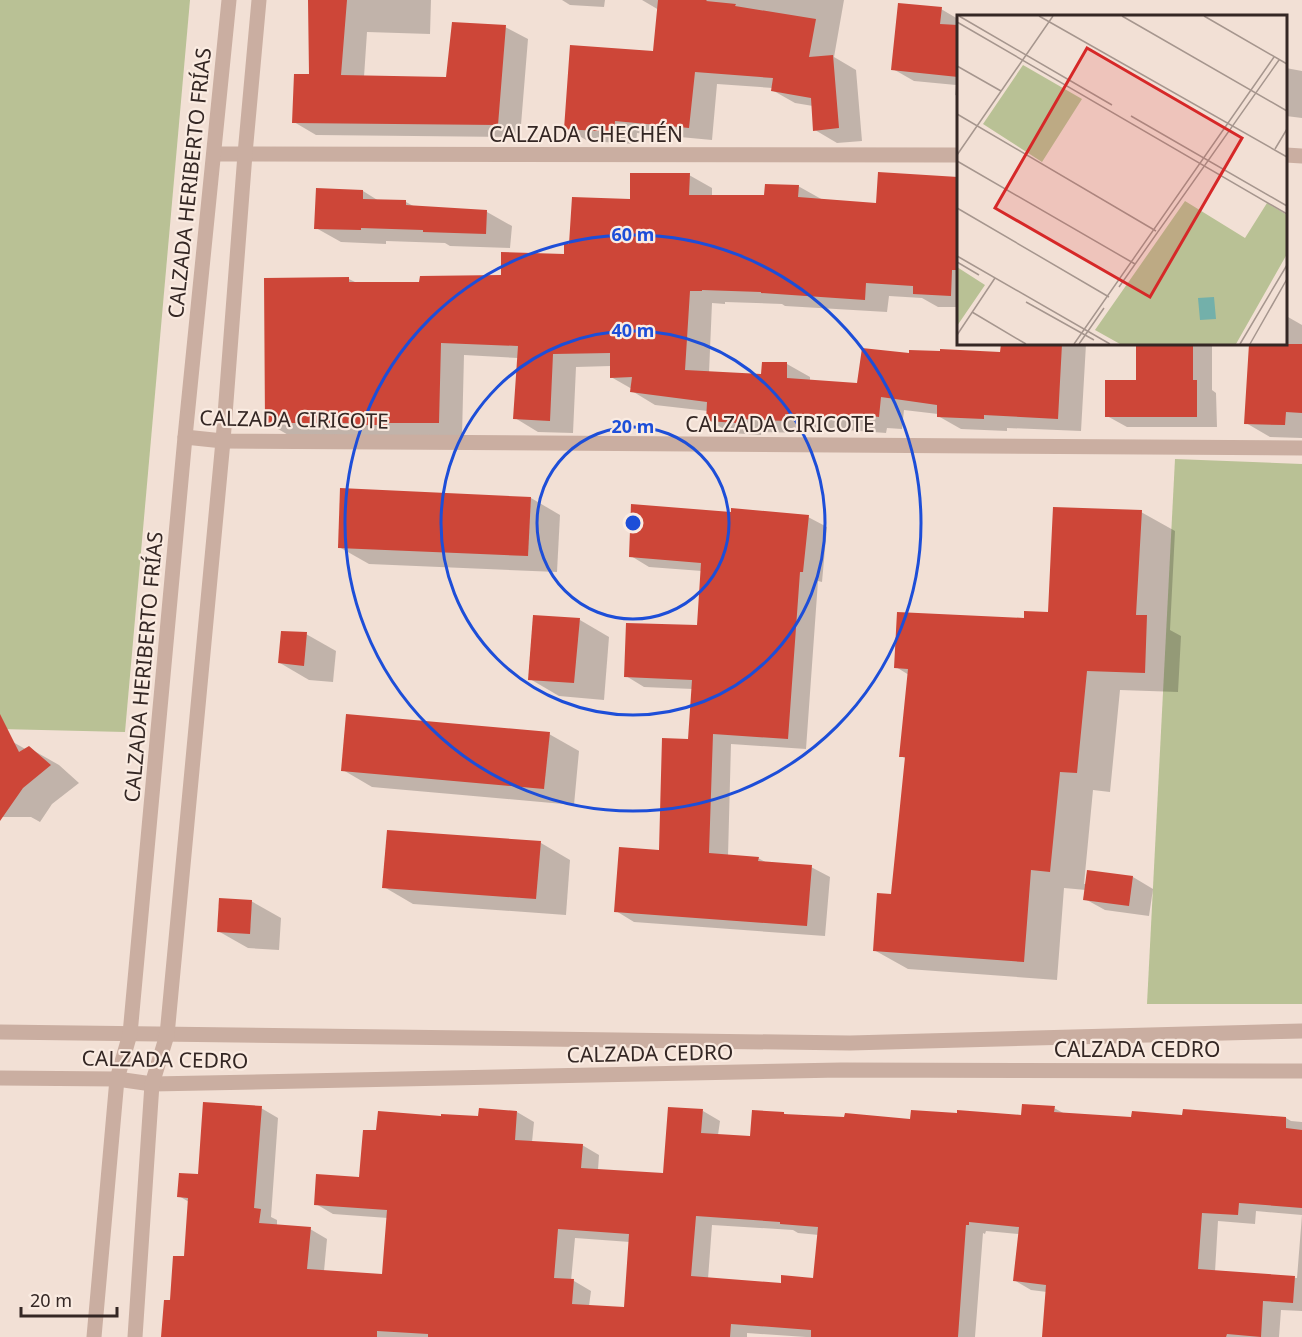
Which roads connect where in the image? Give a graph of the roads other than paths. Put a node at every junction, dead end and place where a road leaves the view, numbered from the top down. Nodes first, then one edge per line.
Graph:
1 (229, 0) edge
2 (260, 0) edge
3 (214, 154) junction
4 (245, 154) junction
5 (957, 155) edge
6 (185, 437) junction
7 (223, 441) junction
8 (1302, 448) edge
9 (1302, 1031) edge
10 (0, 1032) edge
11 (130, 1034) junction
12 (167, 1035) junction
13 (1302, 1071) edge
14 (0, 1078) edge
15 (117, 1079) junction
16 (152, 1084) junction
17 (94, 1337) edge
18 (135, 1337) edge

1 - 3 street, CALZADA HERIBERTO FRÍAS
2 - 4 street
3 - 4 street, CALZADA CHECHÉN
3 - 6 street, CALZADA HERIBERTO FRÍAS
4 - 5 street, CALZADA CHECHÉN
4 - 7 street
6 - 7 street, CALZADA CIRICOTE
6 - 11 street, CALZADA HERIBERTO FRÍAS
7 - 8 street, CALZADA CIRICOTE
7 - 12 street
9 - 12 street, CALZADA CEDRO
10 - 11 street, CALZADA CEDRO
11 - 12 street, CALZADA CEDRO
11 - 15 street, CALZADA HERIBERTO FRÍAS
12 - 16 street
13 - 16 street, CALZADA CEDRO
14 - 15 street, CALZADA CEDRO
15 - 16 street, CALZADA CEDRO
15 - 17 street, CALZADA HERIBERTO FRÍAS
16 - 18 street

